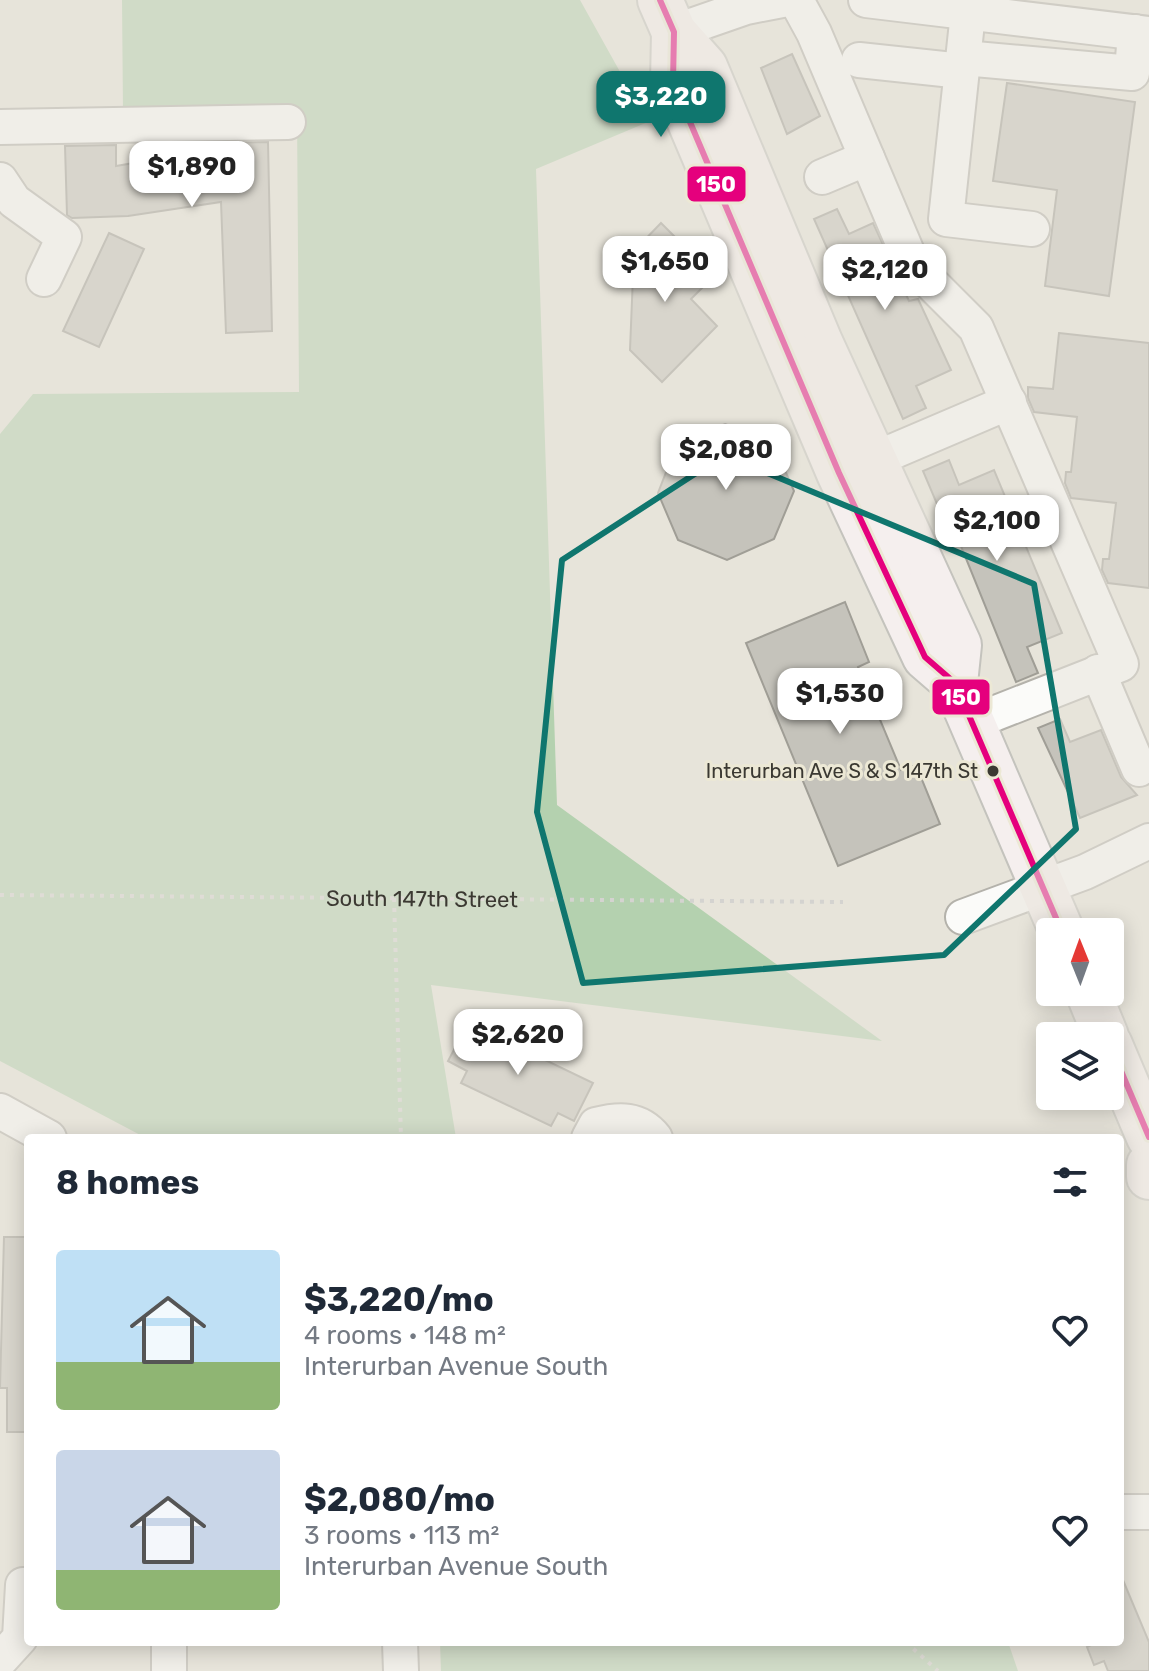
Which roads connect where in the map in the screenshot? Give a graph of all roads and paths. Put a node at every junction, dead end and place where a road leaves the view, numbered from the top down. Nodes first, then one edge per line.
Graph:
1 (782, 0) edge
2 (796, 0) edge
3 (868, 0) edge
4 (968, 13) junction
5 (1092, 14) edge
6 (667, 16) edge
7 (1142, 33) edge
8 (859, 60) dead end
9 (963, 65) junction
10 (288, 122) dead end
11 (0, 127) edge
12 (867, 158) junction
13 (822, 177) dead end
14 (0, 180) edge
15 (1032, 229) dead end
16 (44, 279) dead end
17 (1009, 402) junction
18 (873, 460) junction
19 (1098, 672) junction
20 (955, 683) junction
21 (973, 722) junction
22 (1139, 769) dead end
23 (1149, 841) edge
24 (1044, 888) junction
25 (0, 895) edge
26 (394, 898) junction
27 (843, 902) dead end
28 (963, 917) dead end
29 (1056, 918) edge
30 (1124, 1078) edge
31 (0, 1111) edge
32 (42, 1134) edge
33 (401, 1134) edge
34 (591, 1134) edge
35 (652, 1134) edge
36 (1149, 1137) edge
37 (1149, 1165) edge
38 (1149, 1177) edge
39 (1124, 1512) edge
40 (1149, 1512) edge
41 (17, 1585) edge
42 (169, 1646) edge
43 (400, 1646) edge
44 (910, 1646) edge
45 (0, 1660) edge
46 (169, 1671) edge
47 (401, 1671) edge
48 (938, 1671) edge

1 - 6 street
2 - 12 street
3 - 4 street
4 - 5 street
4 - 9 street
5 - 7 street
6 - 18 main road
6 - 20 main road
7 - 9 street
8 - 9 street
9 - 15 street
10 - 11 street
12 - 13 street
12 - 17 street
14 - 16 street
17 - 18 street
17 - 19 street
18 - 20 main road
19 - 21 street
19 - 22 street
20 - 21 main road
21 - 24 main road
23 - 24 street
24 - 28 street
24 - 29 main road
25 - 26 path, South 147th Street
26 - 27 path, South 147th Street
26 - 33 path
30 - 36 main road
31 - 32 street
34 - 35 street
37 - 38 main road
39 - 40 street
41 - 45 street
42 - 46 street
43 - 47 street
44 - 48 path

